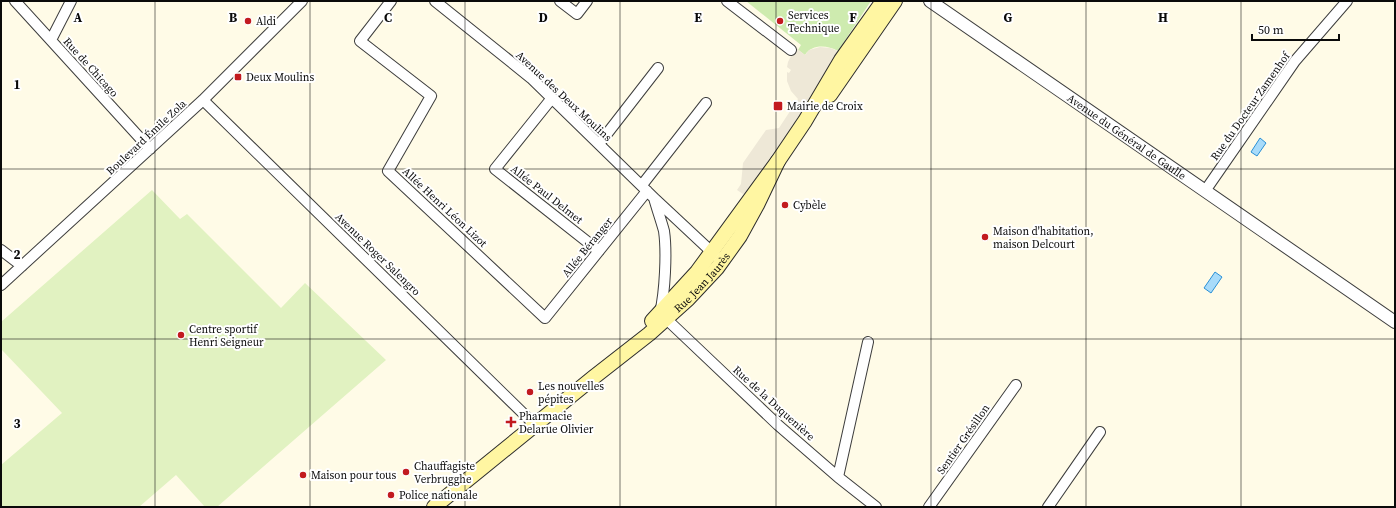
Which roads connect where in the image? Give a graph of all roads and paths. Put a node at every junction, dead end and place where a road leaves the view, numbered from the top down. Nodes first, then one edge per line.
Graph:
1 (15, 1) edge
2 (71, 1) edge
3 (302, 1) edge
4 (391, 1) edge
5 (435, 1) edge
6 (560, 1) edge
7 (587, 1) edge
8 (727, 1) edge
9 (882, 1) edge
10 (895, 1) edge
11 (930, 1) edge
12 (1347, 1) edge
13 (50, 40) junction
14 (791, 50) dead end
15 (658, 68) dead end
16 (552, 98) junction
17 (203, 100) junction
18 (706, 103) dead end
19 (805, 122) junction
20 (599, 144) junction
21 (150, 149) junction
22 (1205, 191) junction
23 (648, 192) junction
24 (1, 250) edge
25 (599, 251) junction
26 (717, 257) junction
27 (22, 266) junction
28 (1, 285) edge
29 (663, 316) junction
30 (545, 318) joint
31 (1395, 322) edge
32 (868, 342) dead end
33 (1016, 385) dead end
34 (535, 424) junction
35 (1100, 432) dead end
36 (838, 477) junction
37 (434, 507) edge
38 (876, 507) edge
39 (929, 507) edge
40 (1048, 507) edge

1 - 13 street, Rue de Chicago
2 - 13 street
3 - 17 street, Boulevard Émile Zola
4 - 30 street, Allée Henri Léon Lizot
5 - 16 street, Avenue des Deux Moulins
6 - 7 street
8 - 14 street
9 - 19 main road, Rue Jean Jaurès
10 - 19 main road, Rue Jean Jaurès
11 - 22 street, Avenue du Général de Gaulle
12 - 22 street, Rue du Docteur Zamenhof
13 - 21 street, Rue de Chicago
15 - 20 street
16 - 20 street, Avenue des Deux Moulins
16 - 25 street, Allée Paul Delmet
17 - 21 street, Boulevard Émile Zola
17 - 34 street, Avenue Roger Salengro
18 - 23 street, Allée Béranger
19 - 26 main road, Rue Jean Jaurès
20 - 23 street, Avenue des Deux Moulins
21 - 27 street, Boulevard Émile Zola
22 - 31 street, Avenue du Général de Gaulle
23 - 25 street, Allée Béranger
23 - 26 street, Avenue des Deux Moulins
23 - 29 street, Avenue des Deux Moulins
24 - 27 street
25 - 30 street, Allée Béranger
26 - 29 main road, Rue Jean Jaurès
27 - 28 street, Boulevard Émile Zola
29 - 34 main road, Rue Jean Jaurès
29 - 36 street, Rue de la Duquenière
32 - 36 street
33 - 39 street, Sentier Grésillon
34 - 37 main road, Rue Jean Jaurès
35 - 40 street
36 - 38 street, Rue de la Duquenière

